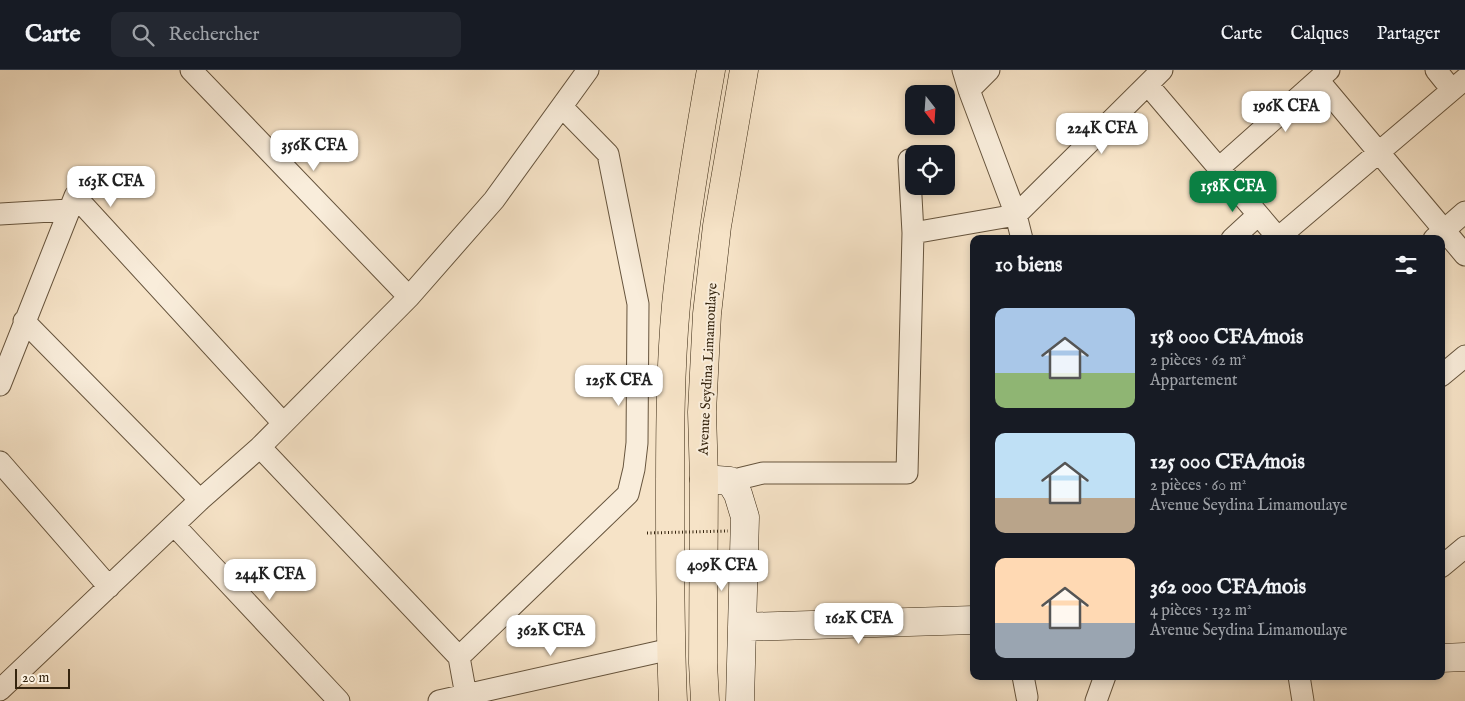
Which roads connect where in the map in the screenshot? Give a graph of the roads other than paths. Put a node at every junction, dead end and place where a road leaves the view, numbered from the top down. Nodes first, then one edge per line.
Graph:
1 (191, 70) edge
2 (588, 70) edge
3 (712, 70) edge
4 (744, 70) edge
5 (988, 70) edge
6 (1436, 70) edge
7 (1324, 75) edge
8 (1155, 78) edge
9 (966, 80) edge
10 (1459, 85) edge
11 (562, 107) junction
12 (1379, 152) junction
13 (1218, 168) junction
14 (910, 195) edge
15 (69, 210) junction
16 (1465, 212) edge
17 (0, 214) edge
18 (1016, 215) junction
19 (1258, 215) junction
20 (912, 232) junction
21 (1439, 234) edge
22 (1021, 235) edge
23 (1236, 235) edge
24 (1275, 235) edge
25 (1282, 235) edge
26 (1445, 239) edge
27 (1465, 255) edge
28 (408, 297) junction
29 (24, 321) junction
30 (1465, 356) edge
31 (1445, 373) edge
32 (0, 385) edge
33 (284, 423) junction
34 (260, 447) junction
35 (0, 462) edge
36 (717, 480) junction
37 (200, 500) junction
38 (174, 525) junction
39 (1465, 548) edge
40 (1445, 564) edge
41 (109, 587) junction
42 (970, 620) edge
43 (742, 627) junction
44 (671, 649) junction
45 (459, 657) junction
46 (1465, 657) edge
47 (1445, 658) edge
48 (1024, 680) edge
49 (1104, 680) edge
50 (1299, 680) edge
51 (0, 690) edge
52 (1027, 697) dead end
53 (467, 698) edge
54 (339, 701) edge
55 (439, 701) edge
56 (672, 701) edge
57 (705, 701) edge
58 (740, 701) edge
59 (1096, 701) edge
60 (1302, 701) edge

1 - 28 street
2 - 11 street
3 - 44 highway
4 - 36 highway, Avenue Seydina Limamoulaye
5 - 9 street
6 - 10 street
7 - 12 street
7 - 13 street
8 - 13 street
8 - 18 street
9 - 18 street
10 - 12 street
11 - 28 street
11 - 45 street
12 - 21 street
12 - 25 street
13 - 19 street
14 - 20 street
15 - 17 street
15 - 29 street
15 - 33 street
16 - 21 street
18 - 20 street
18 - 22 street
19 - 23 street
19 - 24 street
20 - 36 street
26 - 27 street
28 - 33 street
29 - 32 street
29 - 37 street
30 - 31 street
33 - 34 street
34 - 37 street
34 - 45 street
35 - 41 street
36 - 43 street
36 - 57 highway, Avenue Seydina Limamoulaye
37 - 38 street
38 - 41 street
38 - 54 street
39 - 40 street
41 - 51 street
42 - 43 street
43 - 58 street
44 - 53 street
44 - 56 highway
45 - 53 street
46 - 47 street
48 - 52 street
49 - 59 street
50 - 60 street
53 - 55 street

